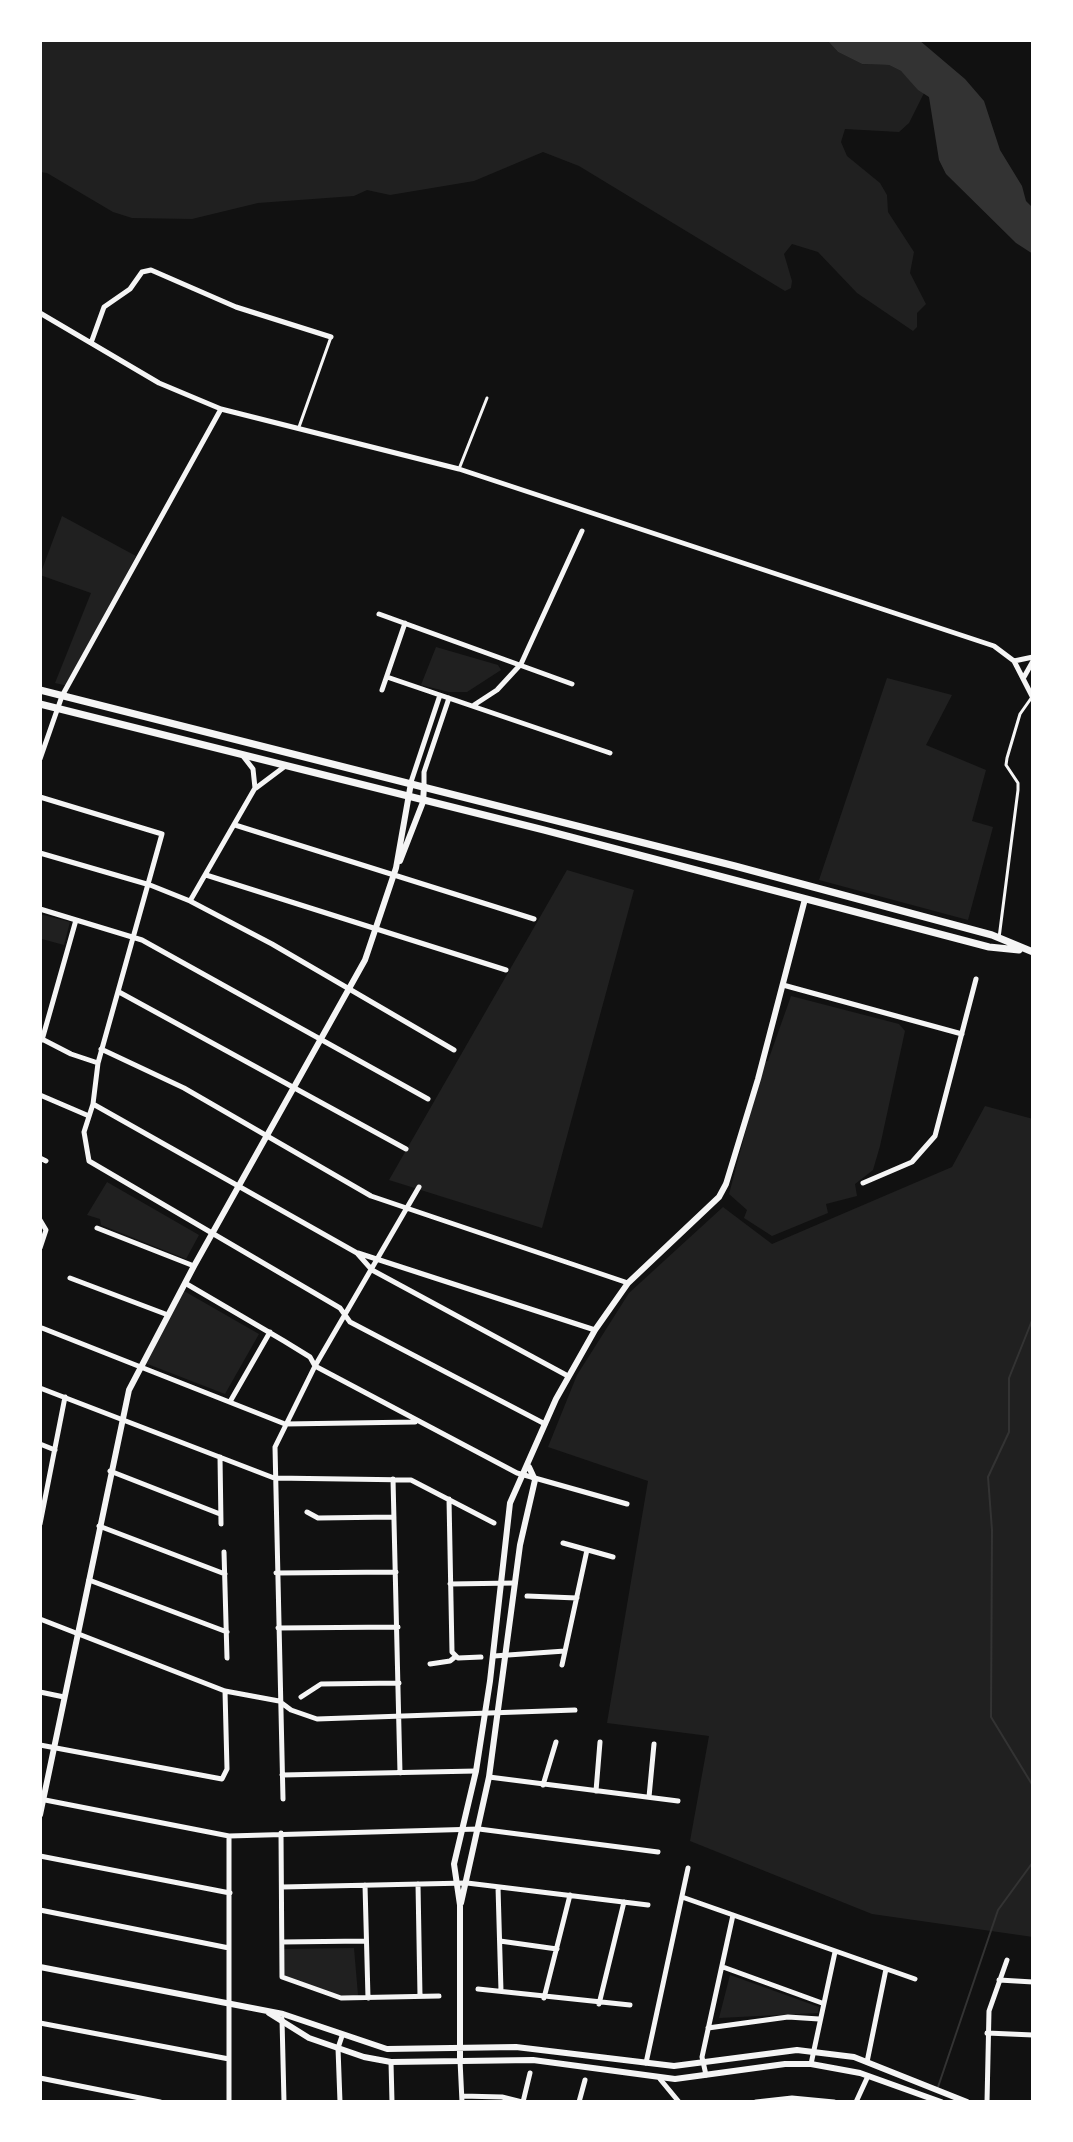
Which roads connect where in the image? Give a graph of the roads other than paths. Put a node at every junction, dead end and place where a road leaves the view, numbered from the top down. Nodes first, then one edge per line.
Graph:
1 (40, 313) edge
2 (331, 337) joint
3 (91, 343) junction
4 (487, 398) dead end
5 (221, 409) junction
6 (298, 429) junction
7 (459, 469) junction
8 (582, 531) dead end
9 (379, 614) dead end
10 (405, 623) junction
11 (1033, 659) edge
12 (1014, 661) junction
13 (521, 664) junction
14 (387, 677) junction
15 (1024, 677) junction
16 (572, 684) dead end
17 (40, 690) edge
18 (382, 690) dead end
19 (440, 695) junction
20 (62, 696) junction
21 (449, 698) junction
22 (1033, 698) edge
23 (40, 704) edge
24 (474, 705) junction
25 (61, 709) junction
26 (610, 753) dead end
27 (243, 756) junction
28 (40, 759) edge
29 (284, 767) junction
30 (411, 782) junction
31 (424, 786) junction
32 (255, 788) junction
33 (40, 797) edge
34 (409, 798) junction
35 (423, 802) junction
36 (235, 825) junction
37 (40, 853) edge
38 (396, 868) junction
39 (206, 875) junction
40 (393, 877) junction
41 (150, 885) junction
42 (805, 899) junction
43 (190, 901) junction
44 (40, 909) edge
45 (914, 914) junction
46 (534, 919) dead end
47 (76, 920) junction
48 (911, 927) junction
49 (377, 930) junction
50 (134, 937) junction
51 (999, 938) junction
52 (1030, 952) edge
53 (506, 970) dead end
54 (976, 979) dead end
55 (783, 985) junction
56 (349, 989) junction
57 (119, 992) junction
58 (962, 1034) junction
59 (323, 1038) junction
60 (41, 1039) edge
61 (101, 1049) junction
62 (454, 1050) dead end
63 (98, 1063) junction
64 (296, 1088) junction
65 (40, 1095) edge
66 (428, 1099) dead end
67 (93, 1104) junction
68 (89, 1116) junction
69 (269, 1137) junction
70 (406, 1149) dead end
71 (863, 1183) dead end
72 (242, 1186) junction
73 (419, 1187) dead end
74 (407, 1209) junction
75 (40, 1220) edge
76 (97, 1228) dead end
77 (213, 1235) junction
78 (40, 1248) edge
79 (357, 1253) junction
80 (379, 1258) junction
81 (194, 1266) junction
82 (372, 1270) junction
83 (70, 1278) dead end
84 (185, 1283) junction
85 (628, 1283) junction
86 (168, 1315) junction
87 (345, 1315) junction
88 (42, 1328) dead end
89 (595, 1330) junction
90 (270, 1332) junction
91 (142, 1366) junction
92 (315, 1366) junction
93 (568, 1376) junction
94 (40, 1388) edge
95 (65, 1397) junction
96 (231, 1400) junction
97 (121, 1418) junction
98 (419, 1422) junction
99 (285, 1424) junction
100 (545, 1425) junction
101 (40, 1444) edge
102 (55, 1450) junction
103 (220, 1457) junction
104 (529, 1467) junction
105 (110, 1471) junction
106 (522, 1475) junction
107 (274, 1478) junction
108 (393, 1479) junction
109 (535, 1480) junction
110 (449, 1499) junction
111 (627, 1504) dead end
112 (41, 1510) edge
113 (307, 1512) dead end
114 (220, 1514) junction
115 (394, 1517) junction
116 (494, 1523) dead end
117 (40, 1524) edge
118 (221, 1524) dead end
119 (99, 1526) junction
120 (563, 1543) dead end
121 (587, 1550) junction
122 (224, 1552) dead end
123 (613, 1557) dead end
124 (396, 1572) junction
125 (276, 1573) junction
126 (225, 1574) junction
127 (88, 1579) junction
128 (515, 1583) junction
129 (450, 1584) junction
130 (502, 1584) junction
131 (527, 1596) dead end
132 (577, 1598) junction
133 (40, 1619) edge
134 (398, 1627) junction
135 (278, 1628) junction
136 (227, 1632) junction
137 (76, 1634) junction
138 (565, 1651) junction
139 (506, 1655) junction
140 (494, 1656) junction
141 (455, 1657) junction
142 (481, 1657) dead end
143 (227, 1658) dead end
144 (430, 1664) dead end
145 (562, 1665) dead end
146 (399, 1683) junction
147 (225, 1691) junction
148 (40, 1692) edge
149 (64, 1697) junction
150 (301, 1697) dead end
151 (279, 1701) junction
152 (575, 1710) dead end
153 (498, 1713) junction
154 (485, 1714) junction
155 (401, 1717) junction
156 (556, 1742) dead end
157 (600, 1742) dead end
158 (654, 1744) dead end
159 (40, 1745) edge
160 (54, 1748) junction
161 (476, 1771) junction
162 (400, 1773) junction
163 (282, 1775) junction
164 (489, 1777) junction
165 (543, 1785) junction
166 (596, 1791) junction
167 (649, 1797) junction
168 (283, 1799) dead end
169 (42, 1800) edge
170 (678, 1801) dead end
171 (40, 1815) edge
172 (461, 1829) junction
173 (479, 1829) junction
174 (281, 1833) junction
175 (229, 1836) junction
176 (658, 1852) dead end
177 (40, 1856) edge
178 (688, 1868) dead end
179 (455, 1883) junction
180 (467, 1883) junction
181 (418, 1884) junction
182 (365, 1885) junction
183 (282, 1887) junction
184 (498, 1887) junction
185 (230, 1893) junction
186 (570, 1895) junction
187 (682, 1897) junction
188 (624, 1902) junction
189 (460, 1905) junction
190 (648, 1905) dead end
191 (40, 1910) edge
192 (733, 1915) junction
193 (366, 1941) junction
194 (500, 1941) junction
195 (282, 1942) junction
196 (229, 1948) junction
197 (557, 1949) junction
198 (835, 1952) junction
199 (1007, 1960) dead end
200 (40, 1967) edge
201 (723, 1967) junction
202 (886, 1969) junction
203 (915, 1979) dead end
204 (999, 1980) junction
205 (1033, 1982) edge
206 (478, 1989) dead end
207 (501, 1991) junction
208 (420, 1996) junction
209 (439, 1996) dead end
210 (368, 1998) junction
211 (544, 1998) junction
212 (822, 2003) junction
213 (230, 2004) junction
214 (599, 2004) junction
215 (630, 2005) dead end
216 (269, 2013) junction
217 (283, 2014) junction
218 (819, 2019) junction
219 (40, 2023) edge
220 (281, 2023) junction
221 (708, 2028) junction
222 (987, 2033) junction
223 (1033, 2035) edge
224 (342, 2036) junction
225 (460, 2047) junction
226 (338, 2048) junction
227 (812, 2052) junction
228 (229, 2059) junction
229 (460, 2060) junction
230 (391, 2062) junction
231 (630, 2062) junction
232 (703, 2063) junction
233 (866, 2063) junction
234 (646, 2064) junction
235 (811, 2064) junction
236 (530, 2073) dead end
237 (629, 2074) junction
238 (706, 2075) junction
239 (868, 2076) junction
240 (40, 2078) edge
241 (660, 2079) junction
242 (585, 2080) dead end
243 (462, 2099) edge
244 (963, 2101) edge
245 (160, 2102) edge
246 (229, 2102) edge
247 (284, 2102) edge
248 (340, 2102) edge
249 (392, 2102) edge
250 (522, 2102) edge
251 (579, 2102) edge
252 (679, 2102) edge
253 (756, 2102) edge
254 (834, 2102) edge
255 (856, 2102) edge
256 (941, 2102) edge
257 (987, 2102) edge

1 - 3 street
2 - 3 street
2 - 6 lane
3 - 5 street
4 - 7 lane
5 - 6 street
5 - 20 street
6 - 7 street
7 - 12 street
8 - 13 street
9 - 10 street
10 - 13 street
10 - 14 street
11 - 12 street
11 - 15 street
12 - 15 street
13 - 16 street
13 - 24 street
14 - 18 street
14 - 19 street
15 - 22 street
17 - 20 main road
19 - 21 street
19 - 30 street
20 - 25 street
20 - 30 main road
21 - 24 street
21 - 31 street
22 - 51 lane
23 - 25 main road
24 - 26 street
25 - 27 main road
25 - 28 street
27 - 29 main road
27 - 32 street
29 - 32 street
29 - 34 main road
30 - 31 main road
30 - 34 street
31 - 35 street
31 - 45 main road
32 - 36 street
33 - 41 street
34 - 35 main road
34 - 38 street
35 - 38 street
35 - 42 main road
36 - 39 street
36 - 40 street
37 - 41 street
38 - 40 street
39 - 43 street
39 - 49 street
40 - 46 street
40 - 49 street
41 - 43 street
41 - 50 street
42 - 48 main road
42 - 55 street
43 - 56 street
44 - 47 street
45 - 48 main road
45 - 51 main road
47 - 50 street
47 - 60 street
48 - 52 main road
49 - 53 street
49 - 56 street
50 - 57 street
50 - 59 street
51 - 52 main road
54 - 58 street
55 - 58 street
55 - 85 street
56 - 59 street
56 - 62 street
57 - 61 street
57 - 64 street
58 - 71 street
59 - 64 street
59 - 66 street
60 - 63 street
61 - 63 street
61 - 69 street
63 - 67 street
64 - 69 street
64 - 70 street
65 - 68 street
67 - 68 street
67 - 72 street
68 - 77 street
69 - 72 street
69 - 74 street
72 - 77 street
72 - 79 street
73 - 74 street
74 - 80 street
74 - 85 street
75 - 78 street
76 - 81 street
77 - 81 street
77 - 87 street
79 - 80 street
79 - 82 street
80 - 82 street
80 - 89 street
81 - 84 street
82 - 87 street
82 - 93 street
83 - 86 street
84 - 86 street
84 - 90 street
85 - 89 street
86 - 91 street
87 - 92 street
87 - 100 street
88 - 91 street
89 - 93 street
90 - 92 street
90 - 96 street
91 - 96 street
91 - 97 street
92 - 98 street
92 - 99 street
93 - 100 street
94 - 95 street
95 - 97 street
95 - 102 street
96 - 99 street
97 - 103 street
97 - 105 street
98 - 99 street
98 - 106 street
99 - 107 street
100 - 104 street
101 - 102 street
102 - 112 street
103 - 107 street
103 - 114 street
104 - 106 street
104 - 109 street
105 - 114 street
105 - 119 street
106 - 109 street
106 - 130 street
107 - 108 street
107 - 125 street
108 - 110 street
108 - 115 street
109 - 111 street
109 - 128 street
110 - 116 street
110 - 129 street
112 - 117 street
113 - 115 street
114 - 118 street
115 - 124 street
119 - 126 street
119 - 127 street
120 - 121 street
121 - 123 street
121 - 132 street
122 - 126 street
124 - 125 street
124 - 134 street
125 - 135 street
126 - 136 street
127 - 136 street
127 - 137 street
128 - 130 street
128 - 139 street
129 - 130 street
129 - 141 street
130 - 140 street
131 - 132 street
132 - 138 street
133 - 137 street
134 - 135 street
134 - 146 street
135 - 151 street
136 - 143 street
137 - 147 street
137 - 149 street
138 - 139 street
138 - 145 street
139 - 140 street
139 - 153 street
140 - 154 street
141 - 142 street
141 - 144 street
146 - 150 street
146 - 155 street
147 - 151 street
147 - 160 street
148 - 149 street
149 - 160 street
151 - 155 street
151 - 163 street
152 - 153 street
153 - 154 street
153 - 164 street
154 - 155 street
154 - 161 street
155 - 162 street
156 - 165 street
157 - 166 street
158 - 167 street
159 - 160 street
160 - 169 street
161 - 162 street
161 - 172 street
162 - 163 street
163 - 168 street
164 - 165 street
164 - 173 street
165 - 166 street
166 - 167 street
167 - 170 street
169 - 171 street
169 - 175 street
172 - 173 street
172 - 174 street
172 - 179 street
173 - 176 street
173 - 180 street
174 - 175 street
174 - 183 street
175 - 185 street
177 - 185 street
178 - 187 street
179 - 180 street
179 - 181 street
179 - 189 street
180 - 184 street
180 - 189 street
181 - 182 street
181 - 208 street
182 - 183 street
182 - 193 street
183 - 195 street
184 - 186 street
184 - 194 street
185 - 196 street
186 - 188 street
186 - 197 street
187 - 192 street
187 - 234 street
188 - 190 street
188 - 214 street
189 - 225 street
191 - 196 street
192 - 198 street
192 - 201 street
193 - 195 street
193 - 210 street
194 - 197 street
194 - 207 street
195 - 210 street
196 - 213 street
197 - 211 street
198 - 202 street
198 - 212 street
199 - 204 street
200 - 213 street
201 - 212 street
201 - 221 street
202 - 203 street
202 - 233 street
204 - 205 street
204 - 222 street
206 - 207 street
207 - 211 street
208 - 209 street
208 - 210 street
211 - 214 street
212 - 218 street
213 - 216 street
213 - 228 street
214 - 215 street
216 - 217 street
216 - 220 street
217 - 220 street
217 - 224 street
218 - 221 street
218 - 227 street
219 - 228 street
220 - 226 street
220 - 247 street
221 - 232 street
222 - 223 street
222 - 257 street
224 - 225 street
224 - 226 street
225 - 229 street
225 - 231 street
226 - 230 street
226 - 248 street
227 - 232 street
227 - 233 street
227 - 235 street
228 - 246 street
229 - 230 street
229 - 237 street
229 - 243 street
230 - 249 street
231 - 234 street
231 - 237 street
232 - 234 street
232 - 238 street
233 - 244 street
235 - 238 street
235 - 239 street
236 - 250 street
237 - 241 street
238 - 241 street
239 - 255 street
239 - 256 street
240 - 245 street
241 - 252 street
242 - 251 street
243 - 250 street
253 - 254 street

